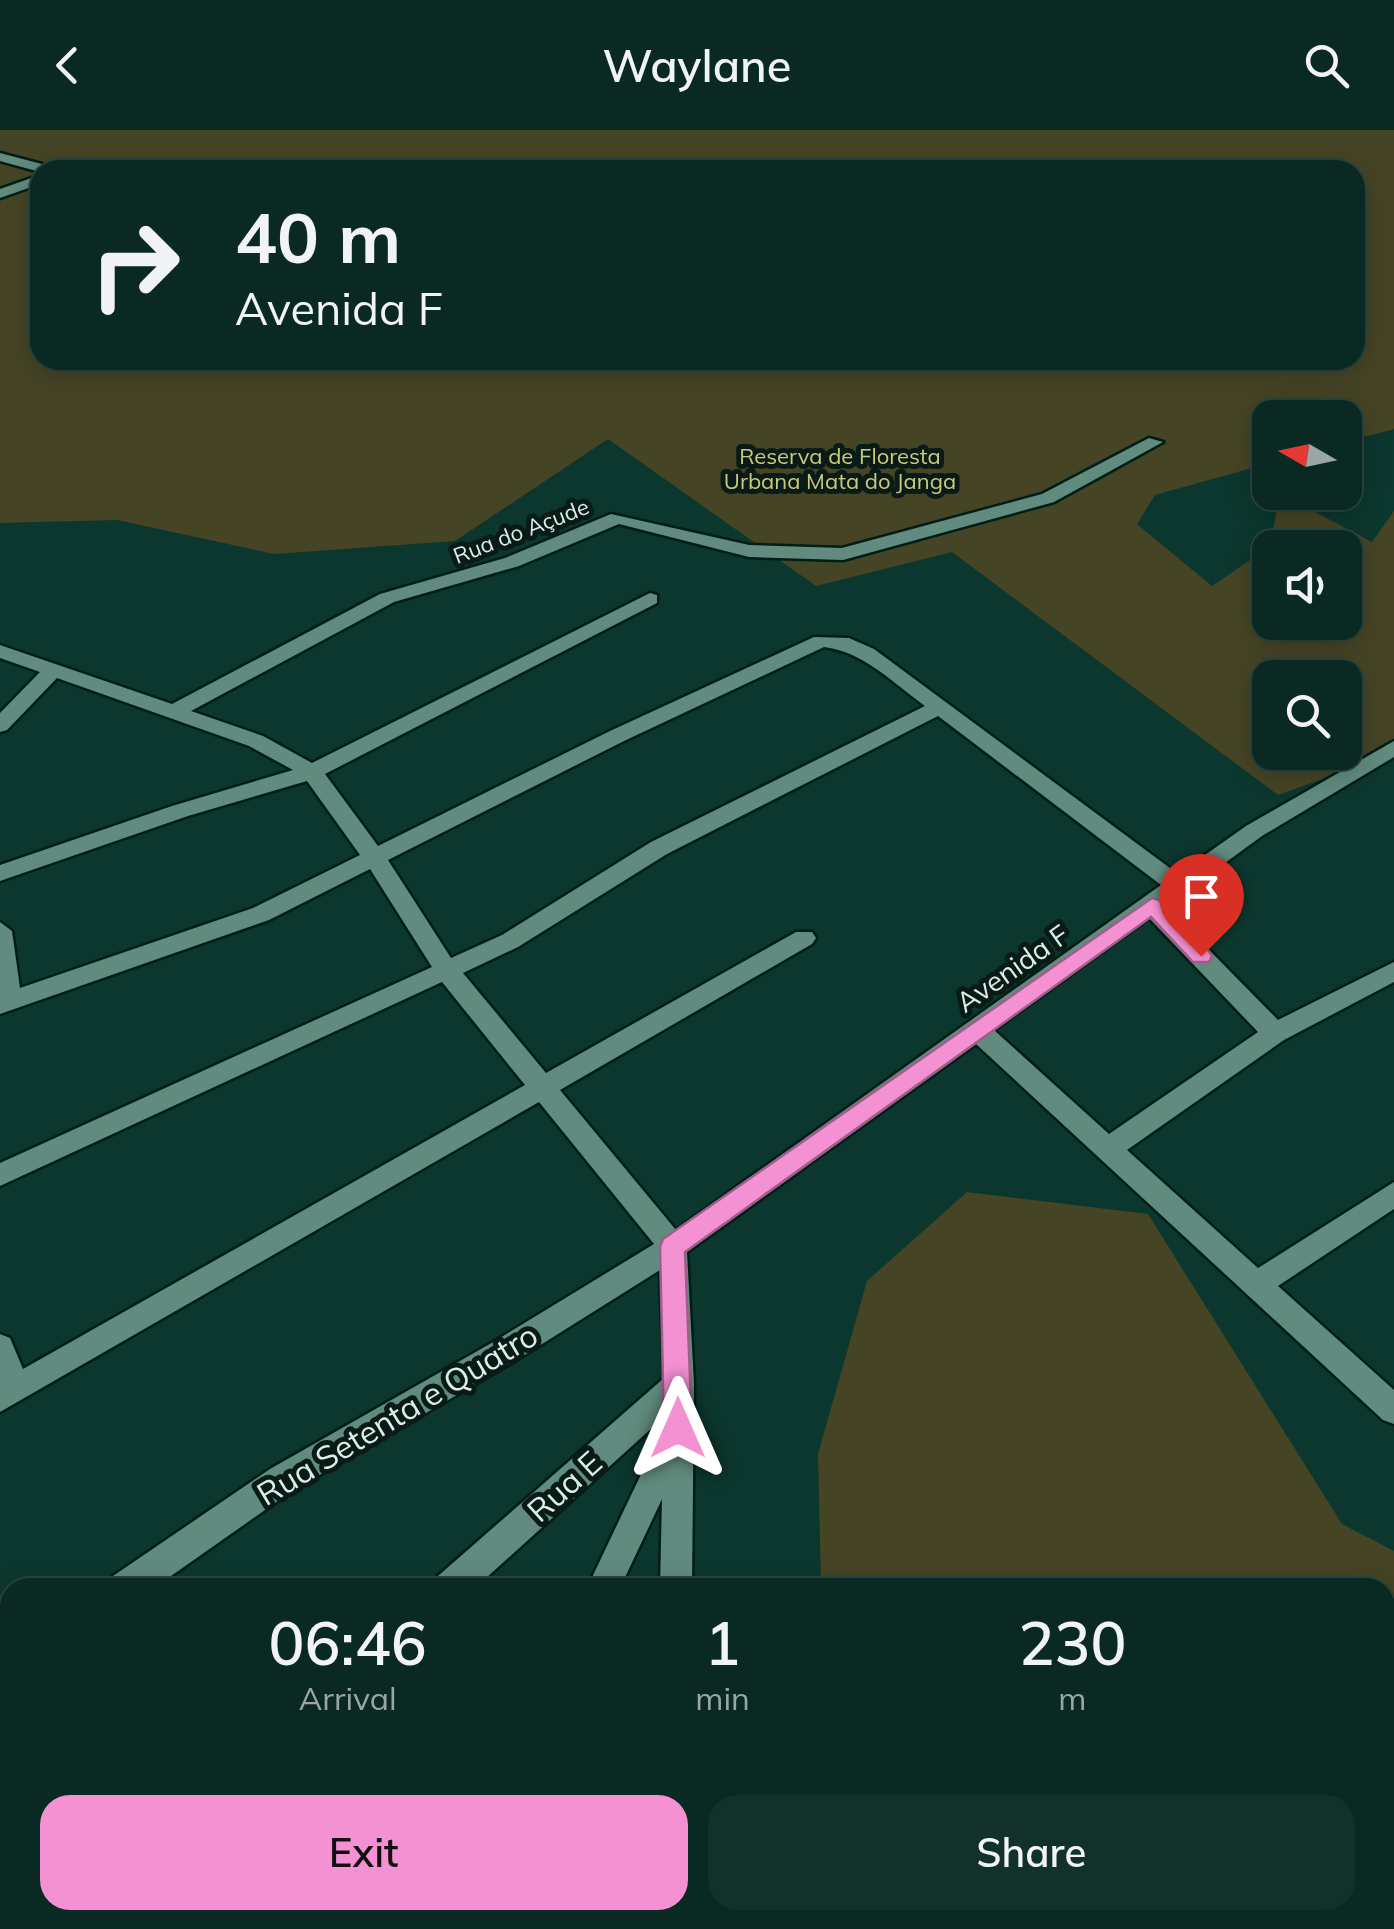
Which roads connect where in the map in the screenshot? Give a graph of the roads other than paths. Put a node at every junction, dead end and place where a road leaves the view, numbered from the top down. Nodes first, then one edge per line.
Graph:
1 (0, 157) edge
2 (30, 165) edge
3 (30, 183) edge
4 (0, 194) edge
5 (1155, 442) dead end
6 (650, 600) dead end
7 (0, 651) edge
8 (54, 670) junction
9 (942, 706) junction
10 (173, 712) junction
11 (0, 725) edge
12 (1394, 748) edge
13 (312, 772) junction
14 (374, 857) junction
15 (0, 873) edge
16 (1178, 886) junction
17 (1152, 906) junction
18 (0, 931) edge
19 (804, 938) dead end
20 (447, 971) junction
21 (1394, 972) edge
22 (5, 1003) edge
23 (977, 1030) junction
24 (1275, 1033) junction
25 (545, 1086) junction
26 (1109, 1148) junction
27 (0, 1176) edge
28 (1394, 1194) edge
29 (672, 1247) junction
30 (1258, 1283) junction
31 (0, 1347) edge
32 (679, 1384) junction
33 (7, 1394) edge
34 (1394, 1410) edge
35 (678, 1428) junction
36 (139, 1578) edge
37 (461, 1578) edge
38 (608, 1578) edge
39 (676, 1578) edge

1 - 2 street
3 - 4 street
5 - 10 street, Rua do Açude
6 - 13 street
7 - 8 street
8 - 10 street
8 - 11 street
9 - 14 street
9 - 16 street
9 - 20 street
10 - 13 street
12 - 16 street, Avenida F
13 - 14 street
13 - 15 street
14 - 20 street
14 - 22 street
16 - 17 street, Avenida F
17 - 23 street, Avenida F
17 - 24 street
18 - 22 street
19 - 25 street
20 - 25 street
20 - 27 street
21 - 24 street
23 - 26 street
23 - 29 street, Avenida F
24 - 26 street
25 - 29 street
25 - 33 street
26 - 30 street
28 - 30 street
29 - 32 street
29 - 36 street, Rua Setenta e Quatro
30 - 34 street
31 - 33 street
32 - 35 street
32 - 37 street, Rua E
35 - 38 street
35 - 39 street

